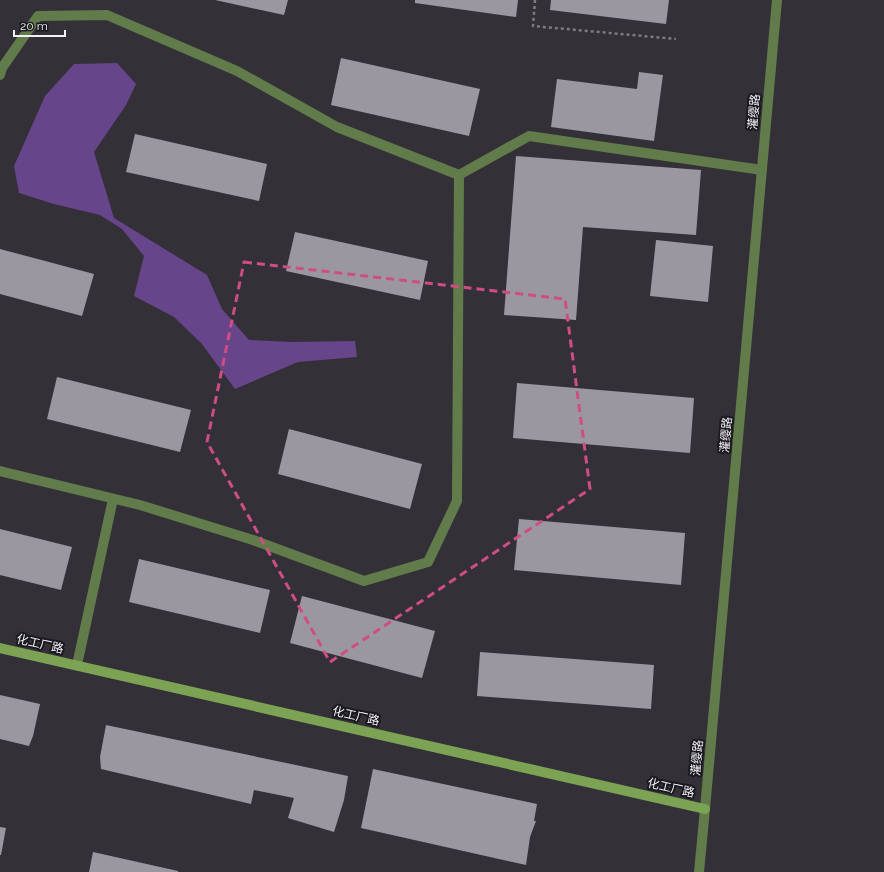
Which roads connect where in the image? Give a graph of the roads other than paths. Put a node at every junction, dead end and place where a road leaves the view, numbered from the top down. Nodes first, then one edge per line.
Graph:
1 (777, 0) edge
2 (0, 75) edge
3 (762, 170) junction
4 (459, 175) junction
5 (0, 471) edge
6 (113, 499) junction
7 (0, 648) edge
8 (77, 665) junction
9 (706, 809) junction
10 (699, 872) edge

1 - 3 street, 灌缨路
2 - 4 street
3 - 4 street
3 - 9 street, 灌缨路
4 - 6 street
5 - 6 street
6 - 8 street
7 - 8 street, 化工厂路
8 - 9 street, 化工厂路
9 - 10 street, 灌缨路

